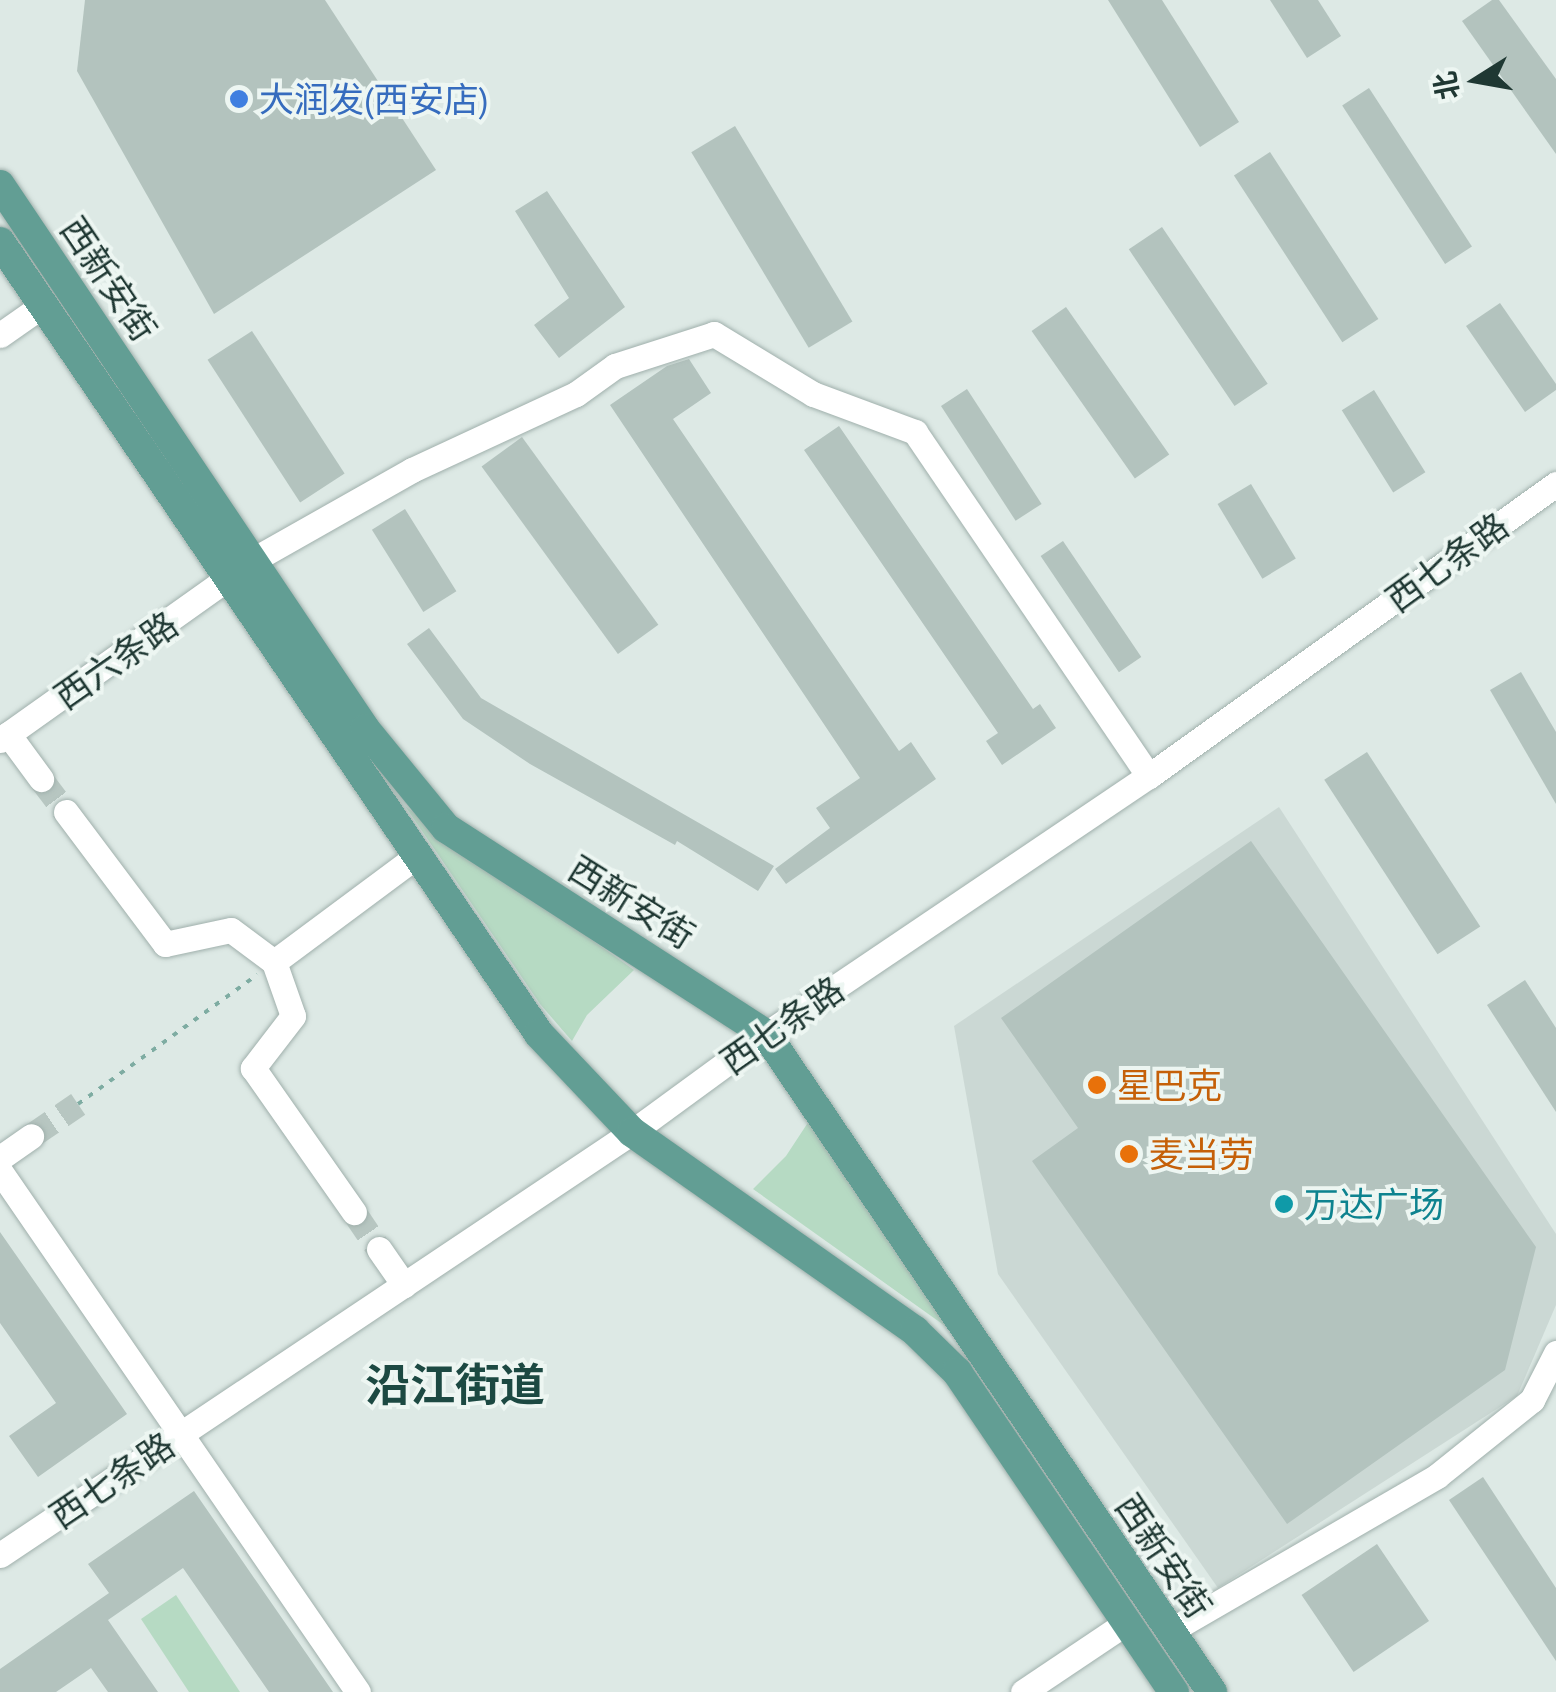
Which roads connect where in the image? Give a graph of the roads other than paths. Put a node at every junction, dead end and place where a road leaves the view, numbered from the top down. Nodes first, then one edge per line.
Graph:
1 (0, 185) edge
2 (0, 242) edge
3 (43, 306) junction
4 (0, 335) edge
5 (1556, 484) edge
6 (242, 570) junction
7 (4, 737) edge
8 (1149, 776) junction
9 (41, 778) tunnel mouth
10 (66, 812) tunnel mouth
11 (418, 855) junction
12 (274, 962) junction
13 (766, 1034) junction
14 (632, 1132) junction
15 (31, 1136) tunnel mouth
16 (0, 1158) edge
17 (0, 1171) edge
18 (354, 1212) tunnel mouth
19 (379, 1248) tunnel mouth
20 (404, 1285) junction
21 (1556, 1352) edge
22 (178, 1436) junction
23 (0, 1554) edge
24 (1127, 1622) junction
25 (1170, 1631) junction
26 (358, 1692) edge
27 (1023, 1692) edge
28 (1174, 1692) edge
29 (1212, 1692) edge

1 - 6 main road, 西新安街
2 - 3 main road, 西新安街
3 - 4 street
3 - 6 main road, 西新安街
5 - 8 street, 西七条路
6 - 7 street, 西六条路
6 - 8 street, 西六条路
6 - 11 main road, 西新安街
6 - 13 main road, 西新安街
7 - 9 street
8 - 13 street, 西七条路
10 - 12 street
11 - 12 street
11 - 14 main road, 西新安街
12 - 18 street
13 - 14 street, 西七条路
13 - 25 main road, 西新安街
14 - 20 street, 西七条路
14 - 24 main road, 西新安街
15 - 16 street
17 - 22 street
19 - 20 street
20 - 22 street, 西七条路
21 - 25 street
22 - 23 street, 西七条路
22 - 26 street
24 - 27 street
24 - 28 main road, 西新安街
25 - 29 main road, 西新安街

